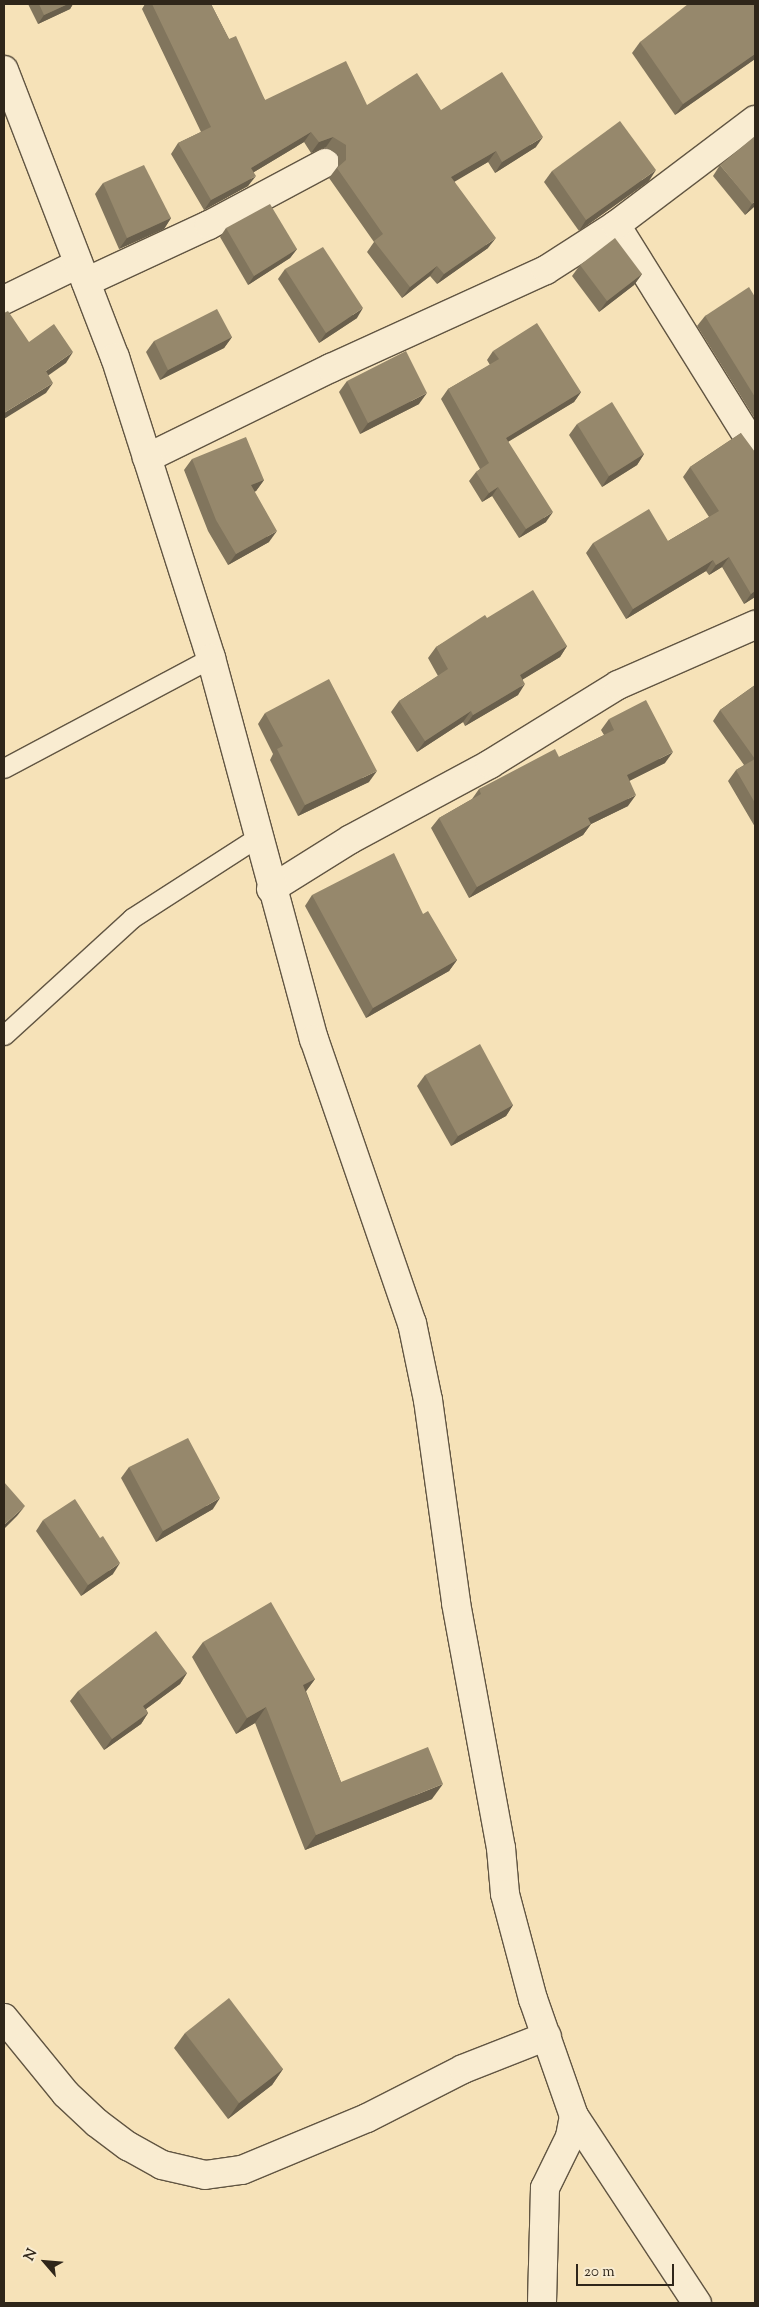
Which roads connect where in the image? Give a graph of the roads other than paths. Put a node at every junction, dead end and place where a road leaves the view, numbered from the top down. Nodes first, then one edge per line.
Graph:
1 (4, 70) edge
2 (755, 120) edge
3 (325, 163) dead end
4 (616, 225) junction
5 (82, 273) junction
6 (4, 300) edge
7 (755, 448) edge
8 (147, 458) junction
9 (752, 634) edge
10 (211, 658) junction
11 (4, 768) edge
12 (260, 835) junction
13 (271, 889) junction
14 (4, 1035) edge
15 (4, 2018) edge
16 (547, 2036) junction
17 (574, 2116) junction
18 (542, 2303) edge
19 (697, 2303) edge

1 - 5 street
2 - 4 street
3 - 5 street
4 - 7 street
4 - 8 street
5 - 6 street
5 - 8 street
8 - 10 street
9 - 13 street
10 - 11 lane
10 - 12 street
12 - 13 street
12 - 14 lane
13 - 16 street
15 - 16 street
16 - 17 street
17 - 18 street
17 - 19 street

